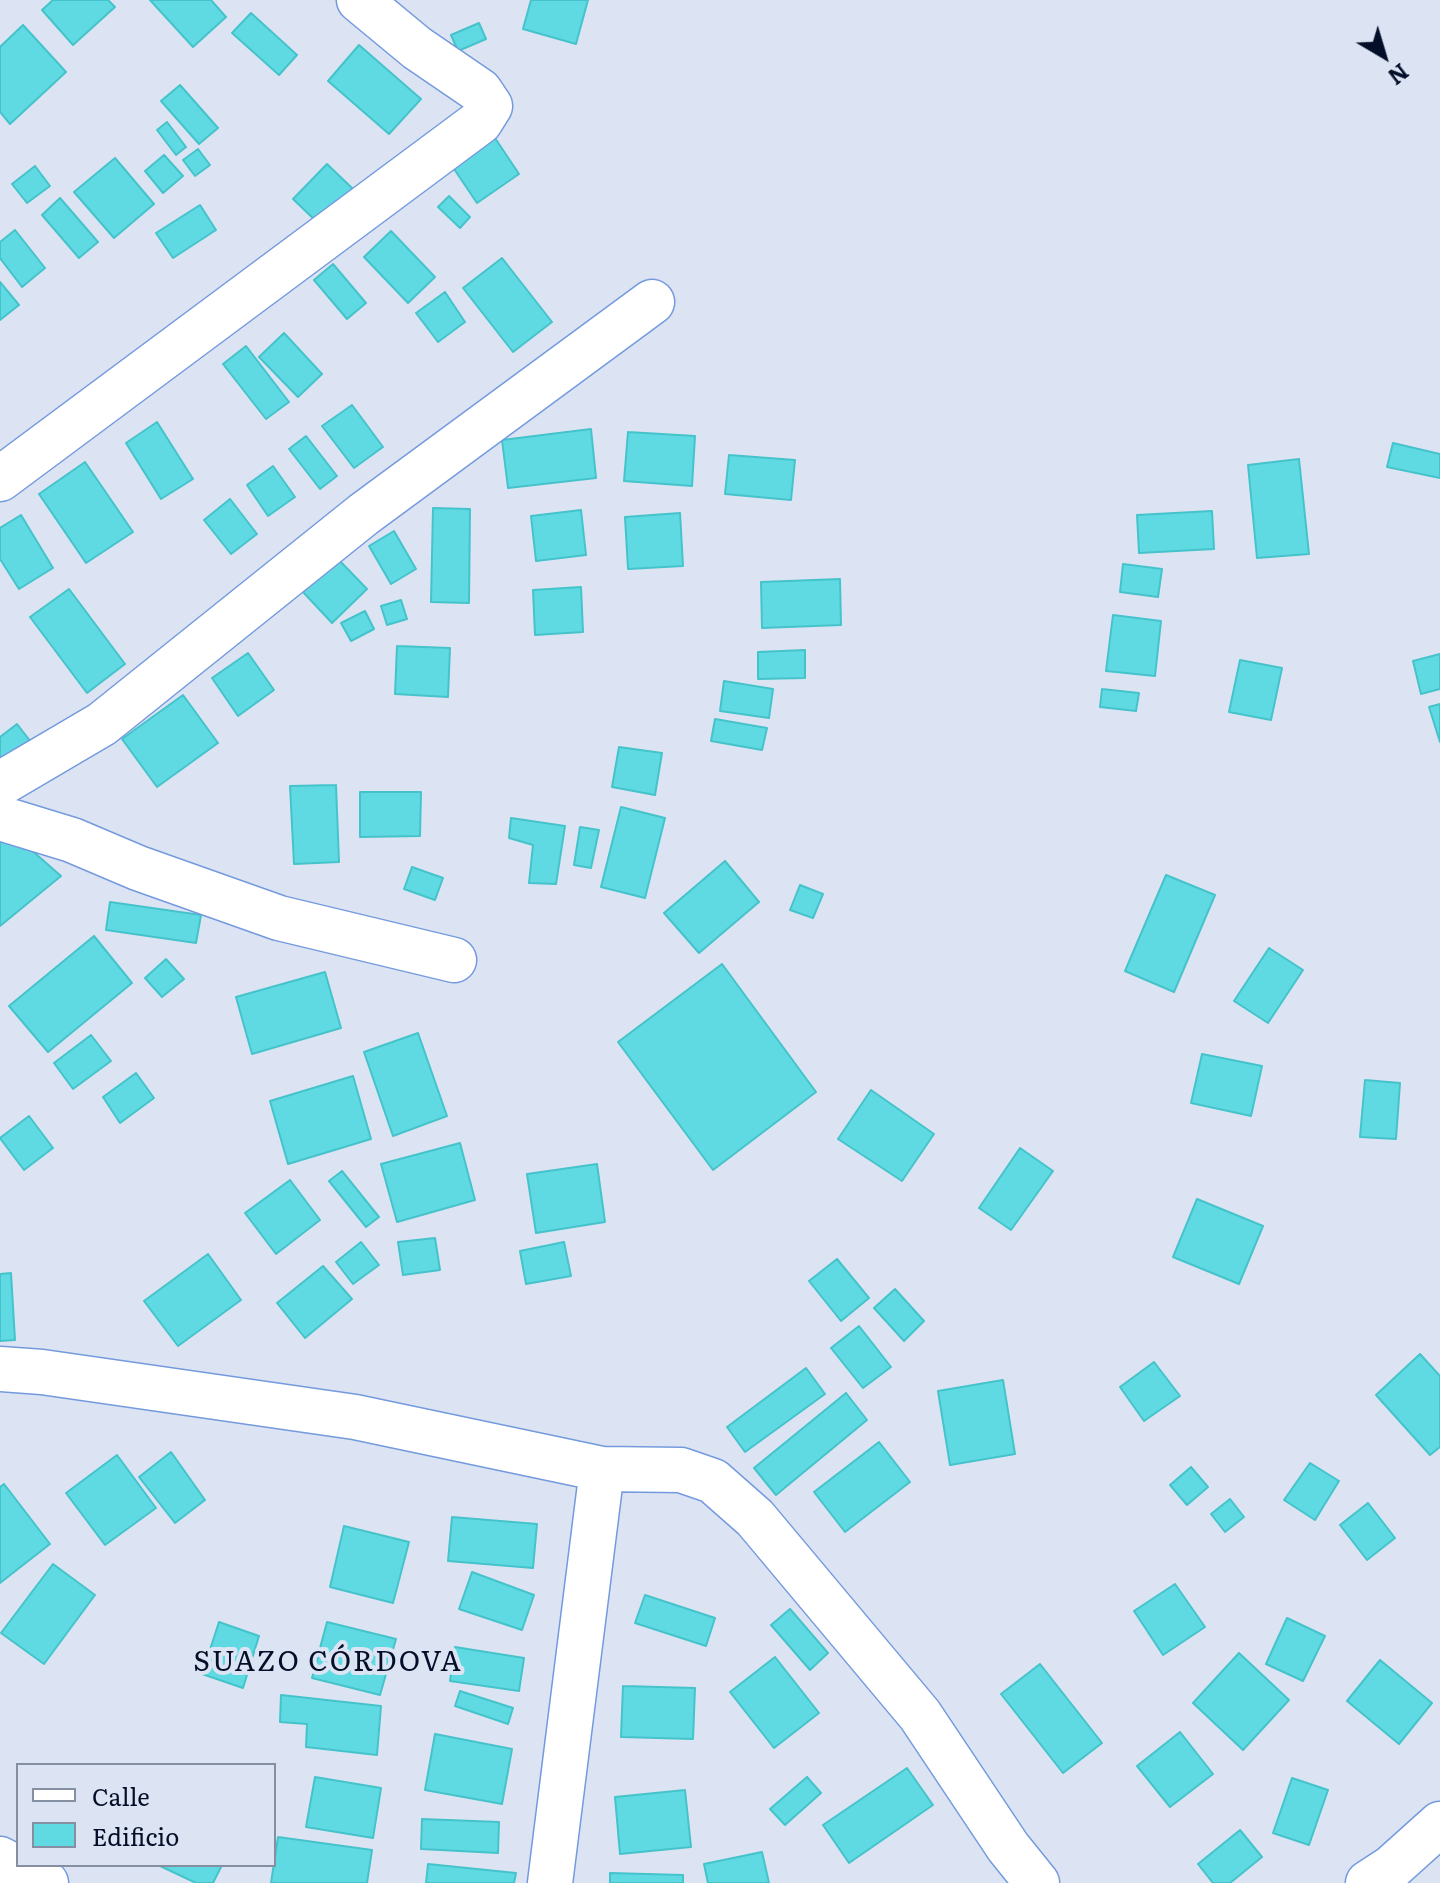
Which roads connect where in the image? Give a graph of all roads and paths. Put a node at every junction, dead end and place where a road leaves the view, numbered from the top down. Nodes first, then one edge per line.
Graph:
1 (359, 0) edge
2 (652, 302) dead end
3 (0, 479) edge
4 (0, 784) edge
5 (0, 818) edge
6 (454, 960) dead end
7 (0, 1369) edge
8 (602, 1469) junction
9 (1440, 1824) edge
10 (0, 1859) edge
11 (46, 1883) edge
12 (550, 1883) edge
13 (1037, 1883) edge
14 (1368, 1883) edge

1 - 3 street
2 - 4 street
5 - 6 street
7 - 8 street
8 - 12 street
8 - 13 street
9 - 14 street
10 - 11 street

